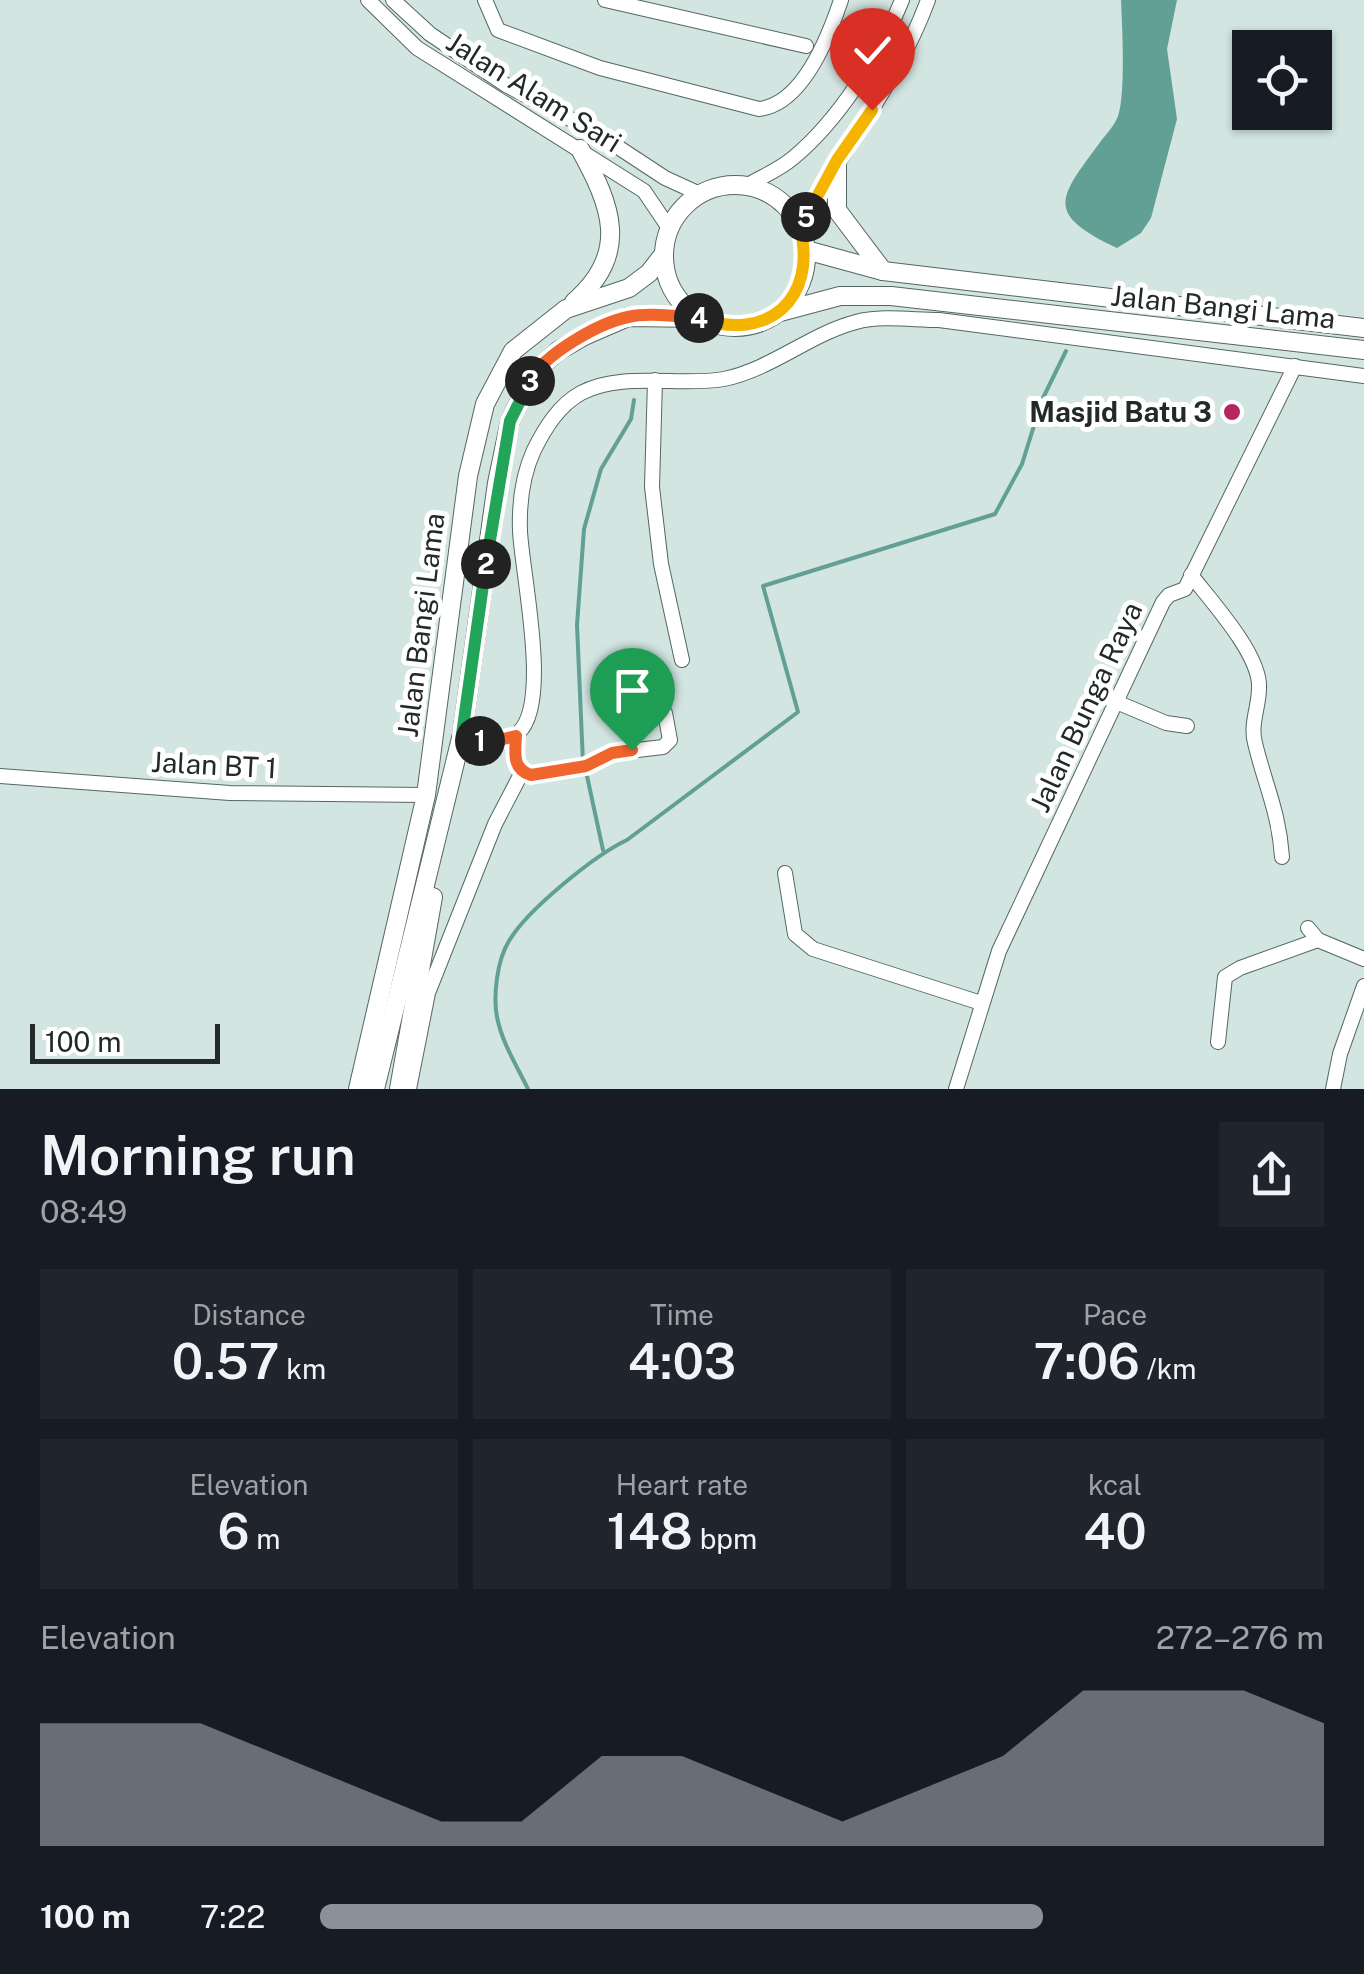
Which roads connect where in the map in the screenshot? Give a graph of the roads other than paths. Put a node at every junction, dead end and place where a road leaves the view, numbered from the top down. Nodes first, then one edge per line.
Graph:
1 (368, 0) edge
2 (394, 0) edge
3 (485, 0) edge
4 (605, 0) edge
5 (842, 0) edge
6 (902, 0) edge
7 (928, 0) edge
8 (624, 3) edge
9 (806, 46) dead end
10 (580, 149) junction
11 (837, 160) junction
12 (746, 186) junction
13 (700, 194) junction
14 (669, 228) junction
15 (800, 228) junction
16 (806, 250) junction
17 (662, 255) junction
18 (882, 272) junction
19 (566, 309) junction
20 (780, 312) junction
21 (701, 318) junction
22 (1364, 328) edge
23 (1364, 350) edge
24 (1294, 366) junction
25 (1364, 376) edge
26 (655, 380) junction
27 (1191, 575) junction
28 (682, 660) dead end
29 (1114, 701) junction
30 (665, 713) dead end
31 (1187, 726) dead end
32 (462, 734) junction
33 (516, 736) junction
34 (522, 772) junction
35 (0, 776) edge
36 (426, 795) junction
37 (442, 817) junction
38 (1282, 857) dead end
39 (786, 873) dead end
40 (1364, 958) edge
41 (1364, 986) edge
42 (981, 1003) junction
43 (1218, 1042) dead end
44 (358, 1089) edge
45 (375, 1089) edge
46 (399, 1089) edge
47 (410, 1089) edge
48 (956, 1089) edge
49 (1332, 1089) edge

1 - 10 street, Jalan Alam Sari
2 - 13 street, Jalan Alam Sari
3 - 5 street
4 - 8 street
6 - 12 street
7 - 11 street
8 - 9 street
10 - 14 street, Jalan Alam Sari
10 - 19 main road
11 - 15 street
11 - 18 main road
12 - 13 main road
12 - 15 main road
13 - 14 main road
14 - 17 main road
15 - 16 main road
16 - 18 main road
16 - 20 main road
17 - 19 main road, Jalan Bangi Lama
17 - 21 main road
18 - 22 main road
19 - 36 main road, Jalan Bangi Lama
20 - 21 main road, Jalan Bangi Lama
20 - 23 main road, Jalan Bangi Lama
21 - 32 main road, Jalan Bangi Lama
24 - 25 street
24 - 26 street
24 - 27 street, Jalan Bunga Raya
26 - 28 street
26 - 33 street
27 - 29 street, Jalan Bunga Raya
27 - 38 street
29 - 31 street
29 - 42 street, Jalan Bunga Raya
30 - 34 street
32 - 33 street
32 - 37 main road, Jalan Bangi Lama
33 - 34 street
34 - 47 street
35 - 36 street, Jalan BT 1
36 - 44 main road, Jalan Bangi Lama
37 - 45 main road, Jalan Bangi Lama
37 - 46 main road, Jalan Bangi Lama
39 - 42 street
40 - 43 street
41 - 49 street
42 - 48 street, Jalan Bunga Raya

